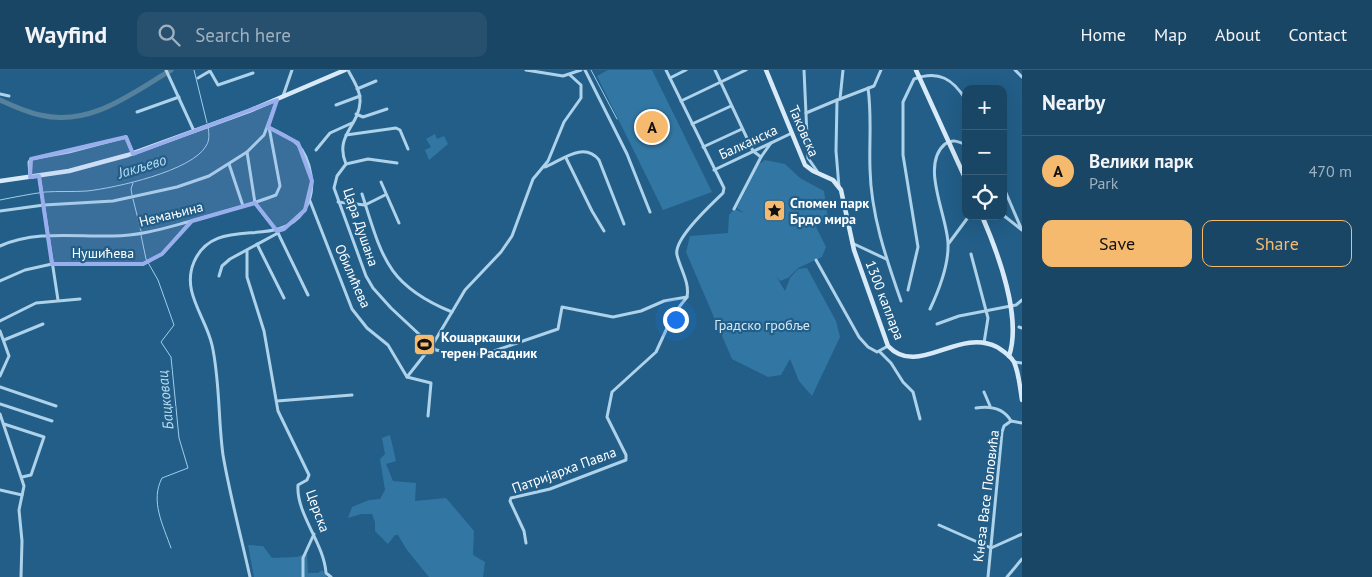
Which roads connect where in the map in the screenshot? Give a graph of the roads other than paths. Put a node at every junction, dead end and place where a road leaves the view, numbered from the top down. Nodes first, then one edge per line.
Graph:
1 (166, 70) edge
2 (211, 70) edge
3 (292, 70) edge
4 (347, 70) edge
5 (526, 70) edge
6 (583, 70) edge
7 (666, 70) edge
8 (686, 70) edge
9 (715, 70) edge
10 (746, 70) edge
11 (766, 70) edge
12 (804, 70) edge
13 (843, 70) edge
14 (880, 70) edge
15 (916, 70) edge
16 (1015, 70) edge
17 (548, 72) edge
18 (253, 73) dead end
19 (570, 75) junction
20 (919, 76) junction
21 (1022, 77) edge
22 (198, 78) dead end
23 (670, 78) junction
24 (376, 81) dead end
25 (720, 82) junction
26 (868, 88) junction
27 (357, 89) junction
28 (0, 94) edge
29 (962, 94) edge
30 (9, 96) dead end
31 (360, 96) junction
32 (179, 97) junction
33 (283, 97) junction
34 (277, 100) junction
35 (838, 100) junction
36 (681, 101) junction
37 (336, 105) dead end
38 (731, 106) junction
39 (387, 109) dead end
40 (137, 112) dead end
41 (806, 113) junction
42 (356, 114) junction
43 (352, 122) junction
44 (692, 124) junction
45 (268, 127) junction
46 (742, 129) junction
47 (195, 131) junction
48 (792, 133) junction
49 (346, 135) junction
50 (772, 142) junction
51 (948, 142) junction
52 (962, 143) edge
53 (702, 147) junction
54 (408, 149) dead end
55 (316, 150) dead end
56 (247, 152) junction
57 (753, 152) junction
58 (133, 154) junction
59 (761, 157) junction
60 (566, 158) junction
61 (397, 163) dead end
62 (229, 164) junction
63 (346, 164) junction
64 (544, 168) junction
65 (714, 170) junction
66 (819, 174) junction
67 (964, 175) edge
68 (39, 176) junction
69 (30, 177) junction
70 (0, 181) edge
71 (381, 182) dead end
72 (839, 186) junction
73 (362, 194) dead end
74 (385, 195) junction
75 (1007, 196) edge
76 (309, 200) junction
77 (337, 202) junction
78 (255, 203) junction
79 (44, 205) junction
80 (365, 205) junction
81 (243, 206) junction
82 (734, 209) dead end
83 (0, 211) edge
84 (650, 212) dead end
85 (1007, 218) edge
86 (966, 220) edge
87 (984, 220) edge
88 (192, 221) junction
89 (399, 223) dead end
90 (624, 224) dead end
91 (1021, 229) edge
92 (604, 231) dead end
93 (277, 232) junction
94 (48, 235) junction
95 (852, 243) junction
96 (257, 244) junction
97 (948, 244) junction
98 (0, 246) edge
99 (246, 252) junction
100 (971, 254) dead end
101 (816, 260) dead end
102 (887, 260) junction
103 (52, 264) junction
104 (219, 276) dead end
105 (0, 281) edge
106 (908, 290) dead end
107 (308, 295) dead end
108 (688, 297) junction
109 (284, 298) dead end
110 (80, 299) dead end
111 (58, 300) junction
112 (1022, 300) edge
113 (901, 301) dead end
114 (1016, 305) junction
115 (930, 309) dead end
116 (986, 310) junction
117 (452, 312) junction
118 (0, 321) edge
119 (43, 324) dead end
120 (937, 324) dead end
121 (1021, 328) edge
122 (0, 331) edge
123 (4, 340) junction
124 (984, 343) junction
125 (433, 344) junction
126 (888, 346) junction
127 (880, 352) junction
128 (1009, 356) junction
129 (1014, 362) junction
130 (1022, 363) edge
131 (0, 376) edge
132 (407, 377) junction
133 (0, 387) edge
134 (984, 392) dead end
135 (352, 394) dead end
136 (1022, 400) edge
137 (277, 401) junction
138 (0, 404) edge
139 (56, 406) dead end
140 (990, 406) junction
141 (976, 408) dead end
142 (0, 414) edge
143 (428, 416) dead end
144 (920, 419) dead end
145 (52, 421) dead end
146 (1011, 421) junction
147 (1022, 423) edge
148 (4, 424) junction
149 (22, 477) junction
150 (0, 490) edge
151 (22, 495) junction
152 (939, 525) dead end
153 (314, 534) junction
154 (1022, 534) edge
155 (526, 543) dead end
156 (991, 548) junction
157 (1022, 559) edge
158 (21, 577) edge
159 (250, 577) edge
160 (303, 577) edge
161 (331, 577) edge
162 (988, 577) edge
163 (1007, 577) edge

1 - 32 street
2 - 18 street
2 - 22 street
3 - 33 street
4 - 27 street
4 - 33 street
5 - 17 street
6 - 19 street
6 - 84 street
7 - 23 street
8 - 23 street
9 - 25 street
10 - 25 street
11 - 48 street, Таковска
12 - 41 street
13 - 35 street
14 - 26 street
15 - 20 street
16 - 21 street
17 - 19 street
19 - 64 street
20 - 29 street
20 - 51 street
20 - 106 street
23 - 36 street
24 - 27 street
25 - 36 street
25 - 38 street
26 - 35 street
26 - 102 street
27 - 31 street
28 - 30 street
31 - 37 street
31 - 42 street, Цара Душана
32 - 40 street
32 - 47 street
33 - 34 street
34 - 45 street
34 - 47 street
35 - 41 street
35 - 72 street
36 - 44 street
38 - 44 street
38 - 46 street
39 - 42 street
41 - 66 street
42 - 43 street, Цара Душана
43 - 49 street, Цара Душана
43 - 55 street
44 - 53 street
45 - 56 street
45 - 76 street
45 - 78 street, Немањина
46 - 53 street
46 - 57 street
47 - 58 street
48 - 50 street, Балканска
48 - 66 street, Таковска
49 - 54 street
49 - 63 street, Цара Душана
50 - 57 street, Балканска
50 - 59 street
51 - 52 street
51 - 67 street
51 - 97 street
53 - 65 street
56 - 62 street
56 - 78 street
57 - 59 street
57 - 65 street, Балканска
58 - 68 street
58 - 69 street
59 - 82 street
60 - 64 street
60 - 90 street
60 - 92 street
61 - 63 street
62 - 79 street
62 - 81 street
63 - 77 street, Цара Душана
64 - 117 street
65 - 108 street
66 - 72 street, Таковска
68 - 69 street
68 - 79 street
69 - 70 street
71 - 74 street
72 - 95 street, 1300 каплара
73 - 80 street
74 - 80 street
74 - 89 street
75 - 91 street
76 - 93 street
76 - 132 street, Обилићева
77 - 80 street
77 - 125 street, Цара Душана
78 - 81 street, Немањина
78 - 93 street
79 - 83 street
79 - 94 street
80 - 117 street
81 - 88 street, Немањина
85 - 91 street
86 - 97 street
87 - 114 street
88 - 94 street, Немањина
88 - 103 street, Нушићева
93 - 96 street
93 - 107 street
93 - 159 street
94 - 98 street, Немањина
94 - 103 street
95 - 102 street
95 - 126 street, 1300 каплара
96 - 99 street
96 - 109 street
97 - 115 street
99 - 104 street
99 - 137 street, Церска
100 - 116 street
101 - 127 street, 1300 каплара
102 - 113 street
103 - 105 street, Нушићева
103 - 111 street
108 - 125 street, Цара Душана
108 - 155 street, Патријарха Павла
110 - 111 street
111 - 118 street
112 - 114 street
114 - 116 street
114 - 121 street
116 - 120 street
116 - 124 street
117 - 125 street
119 - 123 street
121 - 128 street
122 - 123 street
123 - 131 street
124 - 126 street, 1300 каплара
124 - 128 street, 1300 каплара
125 - 132 street
126 - 127 street
127 - 144 street, 1300 каплара
128 - 129 street, 1300 каплара
129 - 130 street
129 - 136 street
132 - 143 street
133 - 139 street
134 - 140 street
135 - 137 street
137 - 153 street, Церска
138 - 145 street
140 - 141 street
140 - 146 street
142 - 148 street
146 - 147 street
146 - 156 street, Кнеза Васе Поповића
148 - 149 street
148 - 149 street
149 - 151 street
150 - 151 street
151 - 158 street
152 - 156 street
153 - 160 street
153 - 161 street, Церска
154 - 156 street
156 - 162 street, Кнеза Васе Поповића
157 - 163 street

